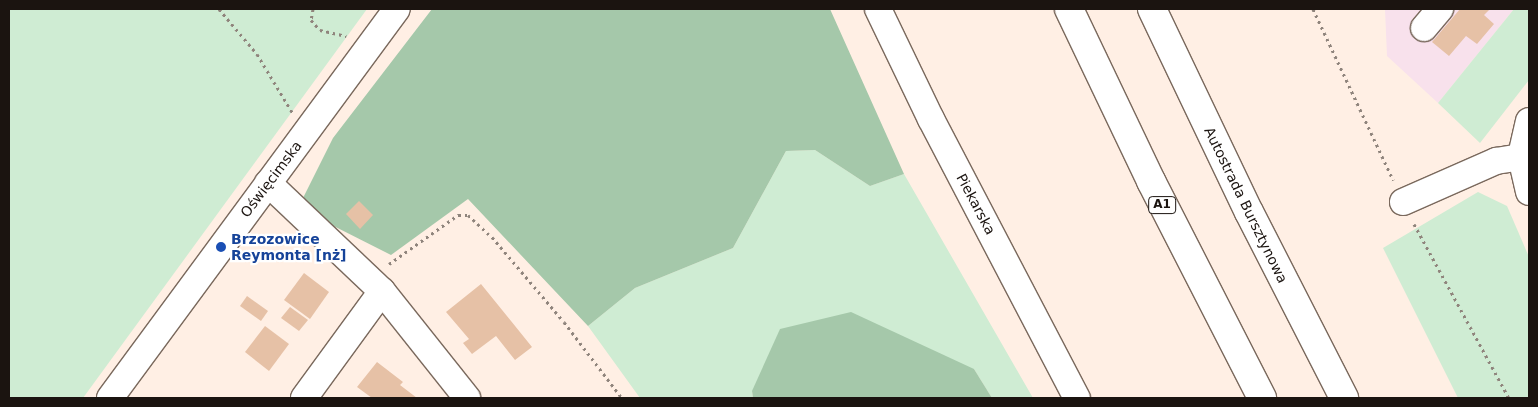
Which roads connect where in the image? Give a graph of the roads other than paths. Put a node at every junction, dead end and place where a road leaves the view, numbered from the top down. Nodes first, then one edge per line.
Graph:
1 (397, 9) edge
2 (878, 9) edge
3 (1069, 9) edge
4 (1152, 9) edge
5 (1529, 120) edge
6 (1521, 157) junction
7 (268, 182) junction
8 (1529, 192) edge
9 (1404, 202) dead end
10 (376, 285) junction
11 (110, 398) edge
12 (304, 398) edge
13 (467, 398) edge
14 (1077, 398) edge
15 (1262, 398) edge
16 (1344, 398) edge

1 - 7 street, Oświęcimska
2 - 14 street, Piekarska
3 - 15 highway, A1
4 - 16 highway, Autostrada Bursztynowa
5 - 6 street
6 - 8 street
6 - 9 street
7 - 10 street
7 - 11 street, Oświęcimska
10 - 12 street
10 - 13 street

